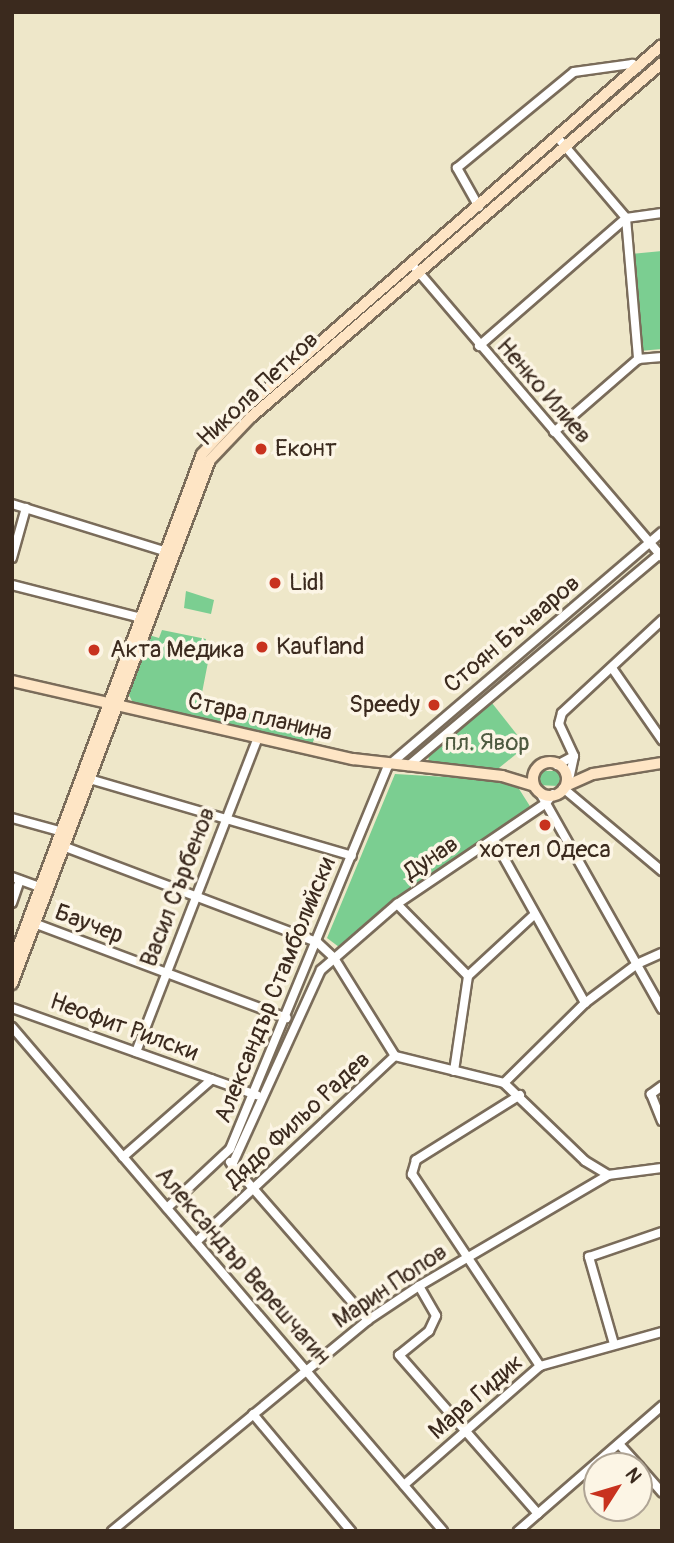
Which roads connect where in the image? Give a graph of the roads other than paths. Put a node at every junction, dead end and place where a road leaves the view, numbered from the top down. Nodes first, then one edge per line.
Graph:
1 (661, 49) edge
2 (662, 63) edge
3 (638, 68) junction
4 (558, 138) junction
5 (566, 148) junction
6 (479, 207) junction
7 (662, 213) edge
8 (626, 218) junction
9 (412, 264) junction
10 (421, 275) junction
11 (480, 346) junction
12 (662, 357) edge
13 (638, 359) junction
14 (554, 432) junction
15 (12, 504) edge
16 (26, 508) junction
17 (662, 532) edge
18 (650, 542) junction
19 (170, 553) junction
20 (661, 554) edge
21 (12, 558) edge
22 (12, 584) edge
23 (145, 620) junction
24 (662, 620) edge
25 (612, 668) junction
26 (12, 681) edge
27 (115, 706) junction
28 (258, 737) junction
29 (662, 740) edge
30 (574, 756) junction
31 (662, 763) edge
32 (557, 765) junction
33 (388, 766) junction
34 (405, 768) junction
35 (533, 771) junction
36 (502, 776) junction
37 (86, 778) junction
38 (563, 784) junction
39 (535, 788) junction
40 (12, 818) edge
41 (224, 818) junction
42 (66, 832) junction
43 (494, 840) junction
44 (61, 845) junction
45 (352, 856) junction
46 (662, 871) edge
47 (16, 879) edge
48 (40, 887) junction
49 (196, 895) junction
50 (12, 903) edge
51 (397, 904) junction
52 (535, 914) junction
53 (31, 923) junction
54 (314, 941) junction
55 (662, 953) edge
56 (334, 958) junction
57 (12, 963) edge
58 (637, 964) junction
59 (166, 973) junction
60 (468, 976) junction
61 (12, 984) edge
62 (585, 1003) junction
63 (12, 1008) edge
64 (662, 1009) edge
65 (27, 1013) junction
66 (285, 1018) junction
67 (294, 1021) junction
68 (15, 1030) edge
69 (136, 1052) junction
70 (395, 1056) junction
71 (454, 1071) junction
72 (212, 1079) junction
73 (504, 1083) junction
74 (662, 1086) edge
75 (520, 1095) junction
76 (258, 1096) junction
77 (662, 1121) edge
78 (225, 1156) junction
79 (123, 1157) junction
80 (232, 1165) junction
81 (662, 1168) edge
82 (608, 1175) junction
83 (254, 1189) junction
84 (167, 1209) junction
85 (662, 1232) edge
86 (197, 1242) junction
87 (469, 1257) junction
88 (419, 1286) junction
89 (368, 1320) junction
90 (662, 1332) edge
91 (614, 1344) junction
92 (540, 1366) junction
93 (307, 1370) junction
94 (662, 1406) edge
95 (253, 1414) junction
96 (463, 1432) junction
97 (619, 1444) junction
98 (626, 1452) edge
99 (404, 1485) junction
100 (538, 1514) junction
101 (112, 1531) edge
102 (351, 1531) edge
103 (443, 1531) edge
104 (518, 1531) edge

1 - 3 main road, Никола Петков
2 - 5 main road, Никола Петков
3 - 4 main road, Никола Петков
3 - 6 street
4 - 5 street
4 - 6 main road, Никола Петков
5 - 8 street
5 - 10 main road, Никола Петков
6 - 9 main road, Никола Петков
7 - 8 street
8 - 11 street
8 - 13 street
9 - 10 street, Ненко Илиев
9 - 19 main road, Никола Петков
10 - 11 street, Ненко Илиев
10 - 19 main road, Никола Петков
11 - 14 street, Ненко Илиев
12 - 13 street
13 - 14 street
14 - 18 street, Ненко Илиев
15 - 16 street
16 - 19 street
16 - 21 street
17 - 18 street, Стоян Бъчваров
18 - 20 street, Ненко Илиев
18 - 33 street, Стоян Бъчваров
19 - 23 main road, Никола Петков
20 - 34 street, Стоян Бъчваров
22 - 23 street
23 - 27 main road, Никола Петков
24 - 25 street
25 - 29 street
25 - 30 street
26 - 27 main road, Стара планина
27 - 28 main road, Стара планина
27 - 37 main road, Никола Петков
28 - 33 main road, Стара планина
28 - 41 street, Васил Сърбенов
30 - 32 street
30 - 38 street
31 - 38 main road
32 - 35 main road, Стара планина
32 - 38 main road
33 - 34 main road, Стара планина
33 - 45 street, Александър Стамболийски
34 - 36 main road, Стара планина
35 - 36 main road, Стара планина
35 - 39 main road
36 - 39 main road, Стара планина
37 - 41 street
37 - 42 main road, Никола Петков
38 - 39 main road, Стара планина
38 - 43 street, Дунав
38 - 46 street
38 - 58 street
40 - 42 street
41 - 45 street
41 - 49 street, Васил Сърбенов
42 - 44 main road, Никола Петков
43 - 51 street, Дунав
43 - 52 street
44 - 48 main road, Никола Петков
44 - 49 street
44 - 53 main road, Никола Петков
45 - 54 street, Александър Стамболийски
47 - 48 street
47 - 50 street
48 - 53 main road, Никола Петков
49 - 54 street
49 - 59 street, Васил Сърбенов
51 - 56 street, Дунав
51 - 60 street
52 - 60 street
52 - 62 street
53 - 57 main road, Никола Петков
53 - 59 street, Баучер
53 - 61 main road, Никола Петков
54 - 56 street
54 - 66 street, Александър Стамболийски
55 - 58 street
56 - 67 street, Александър Стамболийски
56 - 70 street
58 - 62 street
58 - 64 street
59 - 66 street, Баучер
59 - 69 street, Васил Сърбенов
60 - 71 street
62 - 73 street
63 - 65 street, Неофит Рилски
65 - 68 street
65 - 69 street, Неофит Рилски
66 - 67 street, Баучер
66 - 76 street, Александър Стамболийски
67 - 76 street, Александър Стамболийски
68 - 79 street, Александър Верешчагин
69 - 72 street, Неофит Рилски
70 - 71 street
70 - 83 street, Дядо Фильо Радев
71 - 73 street
72 - 76 street, Неофит Рилски
72 - 79 street
73 - 75 street
74 - 77 street
75 - 82 street
75 - 87 street
76 - 78 street, Александър Стамболийски
76 - 80 street, Александър Стамболийски
78 - 80 street
78 - 84 street, Александър Стамболийски
79 - 84 street, Александър Верешчагин
80 - 83 street
81 - 82 street
82 - 87 street, Марин Попов
83 - 86 street, Дядо Фильо Радев
83 - 89 street
84 - 86 street, Александър Верешчагин
85 - 91 street
86 - 93 street, Александър Верешчагин
87 - 88 street, Марин Попов
87 - 92 street
88 - 89 street, Марин Попов
88 - 96 street
89 - 93 street, Марин Попов
90 - 91 street, Мара Гидик
91 - 92 street, Мара Гидик
92 - 96 street, Мара Гидик
93 - 95 street, Марин Попов
93 - 99 street, Александър Верешчагин
94 - 97 street
95 - 101 street, Марин Попов
95 - 102 street
96 - 99 street, Мара Гидик
96 - 100 street
97 - 98 street
97 - 100 street
99 - 103 street, Александър Верешчагин
100 - 104 street

